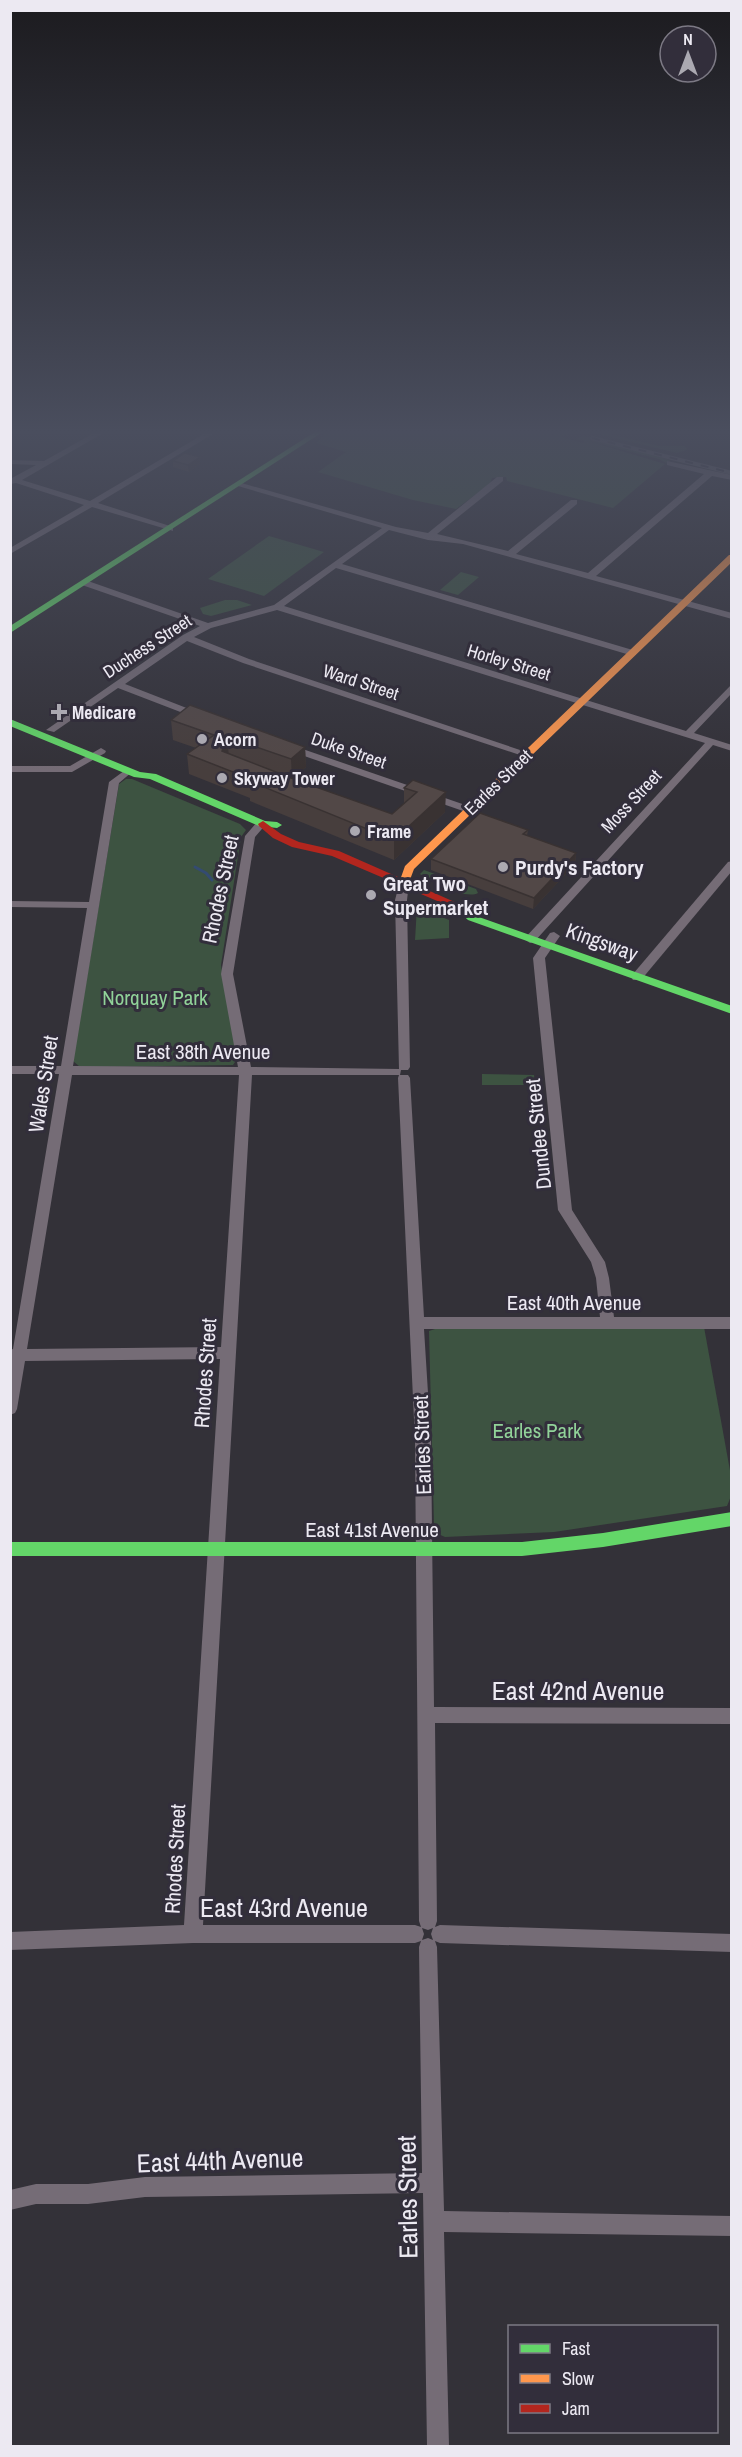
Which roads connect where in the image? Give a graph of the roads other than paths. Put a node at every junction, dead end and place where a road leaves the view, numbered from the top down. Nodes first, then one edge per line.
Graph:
1 (26, 543) edge
2 (148, 543) edge
3 (366, 543) edge
4 (467, 543) edge
5 (524, 543) edge
6 (628, 543) edge
7 (10, 552) edge
8 (510, 554) junction
9 (732, 557) edge
10 (334, 565) junction
11 (590, 576) junction
12 (85, 583) junction
13 (685, 602) junction
14 (278, 608) junction
15 (732, 616) edge
16 (208, 626) junction
17 (10, 630) edge
18 (186, 637) junction
19 (633, 653) junction
20 (117, 684) junction
21 (732, 687) edge
22 (582, 702) junction
23 (10, 712) edge
24 (211, 720) edge
25 (10, 722) edge
26 (51, 730) junction
27 (688, 734) junction
28 (711, 742) junction
29 (278, 743) edge
30 (732, 748) edge
31 (97, 754) junction
32 (527, 754) junction
33 (10, 769) edge
34 (128, 771) junction
35 (152, 776) junction
36 (470, 810) junction
37 (263, 823) junction
38 (732, 864) edge
39 (404, 883) junction
40 (10, 904) edge
41 (93, 905) junction
42 (533, 934) junction
43 (551, 940) junction
44 (641, 972) junction
45 (732, 998) edge
46 (732, 1010) edge
47 (10, 1070) edge
48 (67, 1070) junction
49 (245, 1071) junction
50 (401, 1072) junction
51 (417, 1323) junction
52 (608, 1323) junction
53 (732, 1323) edge
54 (229, 1353) junction
55 (15, 1354) edge
56 (10, 1409) edge
57 (732, 1519) edge
58 (10, 1549) edge
59 (215, 1550) junction
60 (424, 1550) junction
61 (425, 1715) junction
62 (732, 1716) edge
63 (428, 1934) junction
64 (193, 1935) junction
65 (10, 1941) edge
66 (732, 1943) edge
67 (432, 2183) junction
68 (10, 2200) edge
69 (433, 2221) junction
70 (732, 2226) edge
71 (438, 2446) edge

1 - 7 street
2 - 12 main road
3 - 10 street, Duchess Street
4 - 8 street
5 - 8 street
6 - 11 street
8 - 11 street
9 - 13 main road, Earles Street
10 - 14 street, Duchess Street
10 - 19 street
11 - 13 street
12 - 16 street
12 - 17 main road
13 - 15 street
13 - 19 main road, Earles Street
14 - 16 street, Duchess Street
14 - 22 street, Horley Street
16 - 18 street, Duchess Street
18 - 20 street, Duchess Street
18 - 32 street, Ward Street
19 - 22 main road, Earles Street
20 - 24 street
20 - 26 street, Duchess Street
21 - 27 street
22 - 27 street, Horley Street
22 - 32 main road, Earles Street
23 - 26 main road, Kingsway
25 - 31 main road, Kingsway
26 - 31 main road, Kingsway
27 - 28 street, Horley Street
28 - 30 street, Horley Street
28 - 42 street, Moss Street
29 - 36 street, Duke Street
31 - 33 street
31 - 34 main road, Kingsway
31 - 35 main road, Kingsway
32 - 36 main road, Earles Street
34 - 35 main road, Kingsway
34 - 41 street, Wales Street
35 - 37 main road, Kingsway
36 - 39 main road, Earles Street
37 - 39 main road, Kingsway
37 - 49 street, Rhodes Street
38 - 44 street
39 - 42 main road, Kingsway
39 - 50 street, Earles Street
40 - 41 street
41 - 48 street, Wales Street
42 - 43 main road, Kingsway
43 - 44 main road, Kingsway
43 - 52 street, Dundee Street
44 - 45 main road, Kingsway
44 - 46 main road, Kingsway
47 - 48 street, East 38th Avenue
48 - 49 street, East 38th Avenue
48 - 55 street, Wales Street
49 - 50 street, East 38th Avenue
49 - 54 street, Rhodes Street
50 - 51 street, Earles Street
51 - 52 street, East 40th Avenue
51 - 60 street, Earles Street
52 - 53 street, East 40th Avenue
54 - 55 street
54 - 59 street, Rhodes Street
55 - 56 street, Wales Street
57 - 60 main road, East 41st Avenue
58 - 59 main road, East 41st Avenue
59 - 60 main road, East 41st Avenue
59 - 64 street, Rhodes Street
60 - 61 street, Earles Street
61 - 62 street, East 42nd Avenue
61 - 63 street, Earles Street
63 - 64 street, East 43rd Avenue
63 - 66 street, East 43rd Avenue
63 - 67 street, Earles Street
64 - 65 street, East 43rd Avenue
67 - 68 street, East 44th Avenue
67 - 69 street, Earles Street
69 - 70 street
69 - 71 street, Earles Street

